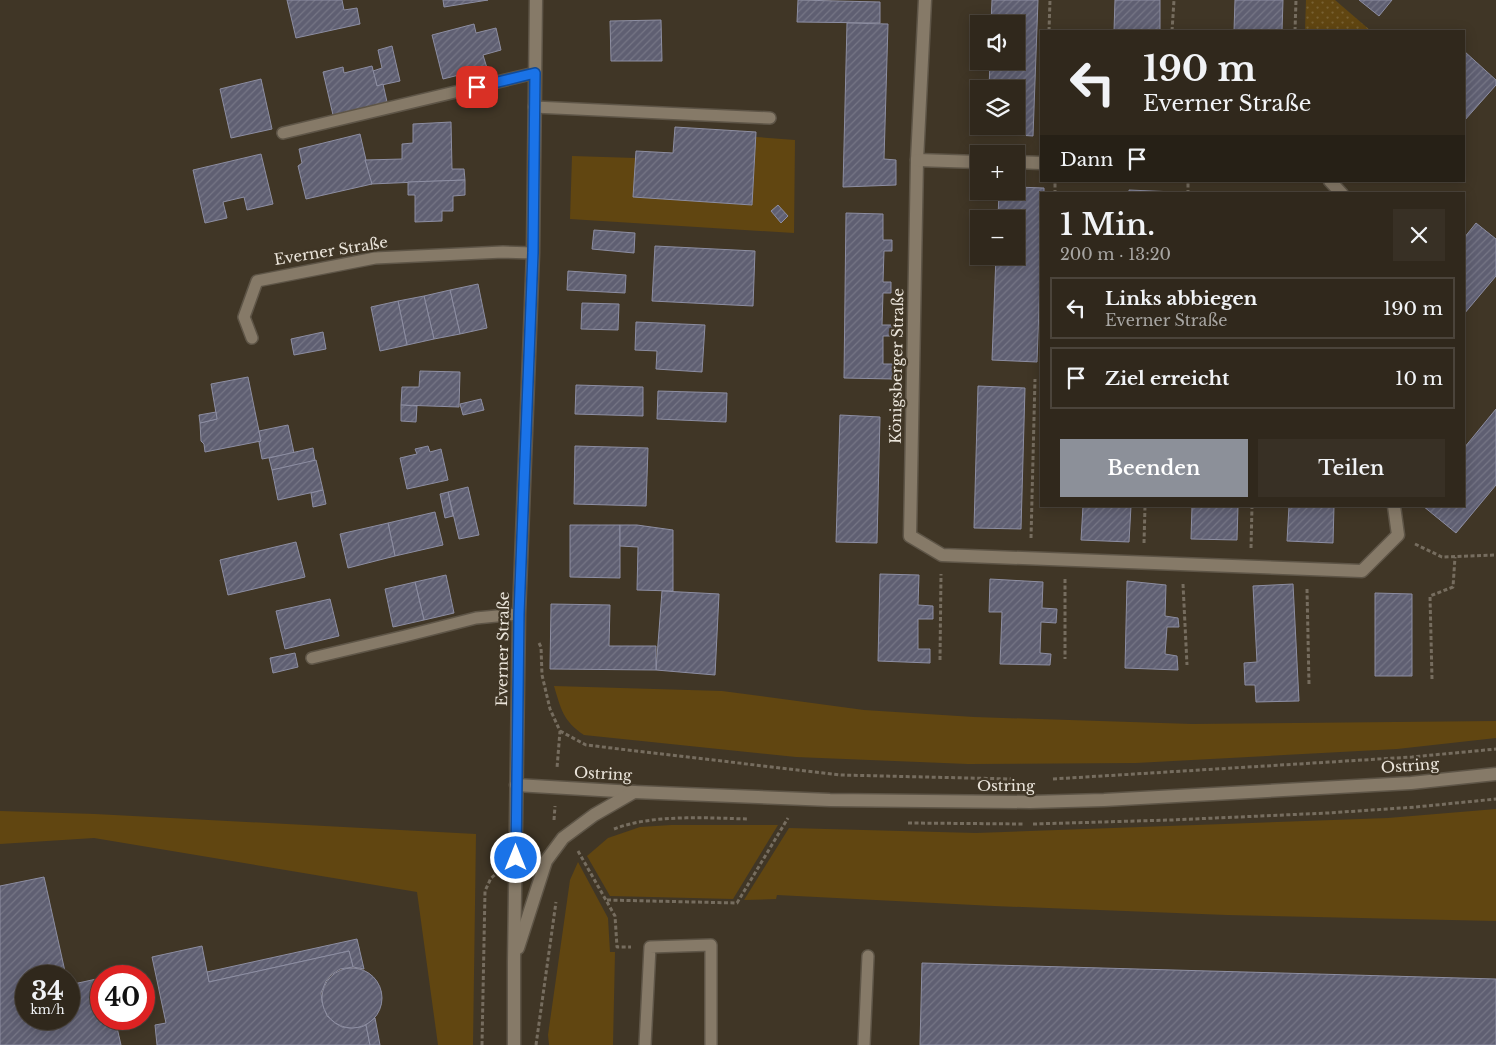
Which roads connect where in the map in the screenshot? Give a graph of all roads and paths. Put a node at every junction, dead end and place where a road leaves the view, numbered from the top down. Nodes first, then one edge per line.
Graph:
1 (536, 0) edge
2 (925, 0) edge
3 (1050, 0) edge
4 (1174, 0) edge
5 (1296, 0) edge
6 (1049, 30) edge
7 (1172, 30) edge
8 (1295, 30) edge
9 (535, 73) junction
10 (534, 107) junction
11 (770, 118) dead end
12 (283, 134) dead end
13 (917, 160) junction
14 (970, 162) edge
15 (1025, 162) edge
16 (1040, 163) edge
17 (1331, 182) edge
18 (1340, 192) edge
19 (533, 253) junction
20 (252, 338) dead end
21 (1035, 379) dead end
22 (1145, 507) edge
23 (1252, 507) edge
24 (1394, 507) edge
25 (1398, 536) junction
26 (942, 555) junction
27 (1496, 555) edge
28 (1455, 557) junction
29 (1030, 559) junction
30 (1064, 560) junction
31 (1144, 563) junction
32 (1183, 565) junction
33 (1250, 567) junction
34 (1307, 569) junction
35 (519, 614) junction
36 (312, 658) dead end
37 (1065, 659) dead end
38 (940, 660) dead end
39 (1186, 666) dead end
40 (1432, 679) dead end
41 (1309, 684) dead end
42 (1496, 749) edge
43 (1496, 774) edge
44 (1016, 780) dead end
45 (1046, 780) dead end
46 (516, 785) junction
47 (634, 792) junction
48 (788, 820) dead end
49 (516, 858) junction
50 (574, 858) dead end
51 (556, 897) dead end
52 (607, 900) junction
53 (650, 947) junction
54 (868, 956) dead end
55 (514, 961) junction
56 (482, 1045) edge
57 (514, 1045) edge
58 (536, 1045) edge
59 (645, 1045) edge
60 (711, 1045) edge
61 (864, 1045) edge

1 - 9 street, Everner Straße
2 - 13 street, Königsberger Straße
3 - 6 path
4 - 7 path
5 - 8 path
9 - 10 street, Everner Straße
9 - 12 lane
10 - 11 lane
10 - 19 street, Everner Straße
13 - 14 street
13 - 26 street, Königsberger Straße
15 - 16 street
17 - 18 street
19 - 20 lane, Everner Straße
19 - 35 street, Everner Straße
21 - 29 path
22 - 31 path
23 - 33 path
24 - 25 street
25 - 28 path
25 - 34 street, Königsberger Straße
26 - 29 street, Königsberger Straße
26 - 38 path
27 - 28 path
28 - 40 path
29 - 30 street, Königsberger Straße
30 - 31 street, Königsberger Straße
30 - 37 path
31 - 32 street, Königsberger Straße
32 - 33 street, Königsberger Straße
32 - 39 path
33 - 34 street, Königsberger Straße
34 - 41 path
35 - 36 lane
35 - 44 path
35 - 46 street, Everner Straße
42 - 45 path
43 - 47 street, Ostring
46 - 47 street, Ostring
46 - 49 street, Everner Straße
47 - 55 street
48 - 52 path
49 - 55 street, Everner Straße
49 - 56 path
50 - 52 path
51 - 58 path
52 - 53 path
53 - 59 lane
53 - 60 lane
54 - 61 lane
55 - 57 street, Everner Straße

